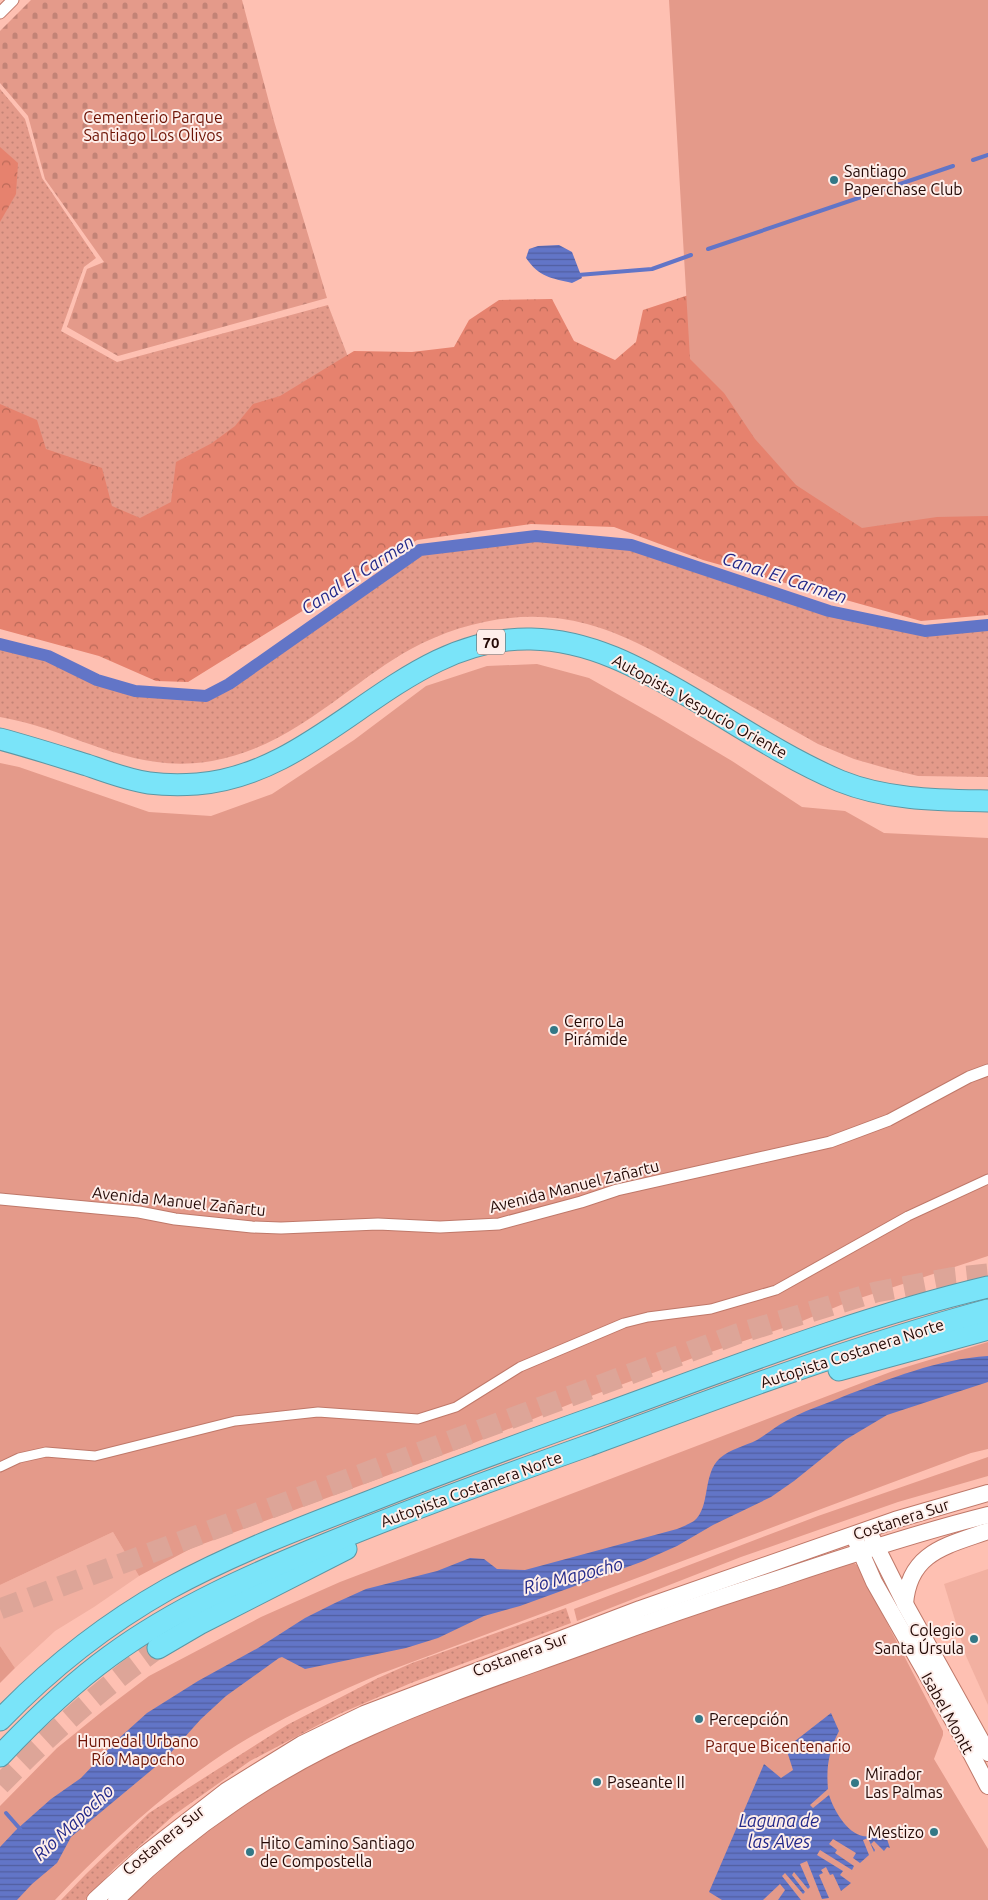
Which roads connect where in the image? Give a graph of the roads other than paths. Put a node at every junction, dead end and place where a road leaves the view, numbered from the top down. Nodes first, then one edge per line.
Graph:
1 (13, 0) edge
2 (0, 13) edge
3 (0, 739) edge
4 (988, 801) edge
5 (988, 1070) edge
6 (988, 1179) edge
7 (0, 1199) edge
8 (988, 1274) edge
9 (988, 1287) edge
10 (988, 1310) edge
11 (890, 1314) junction
12 (988, 1329) edge
13 (733, 1392) junction
14 (0, 1467) edge
15 (988, 1492) edge
16 (408, 1511) junction
17 (988, 1515) edge
18 (861, 1531) junction
19 (988, 1531) edge
20 (868, 1549) junction
21 (905, 1604) junction
22 (158, 1648) tunnel mouth
23 (0, 1720) edge
24 (988, 1753) edge
25 (0, 1756) edge
26 (988, 1786) edge
27 (95, 1900) edge
28 (116, 1900) edge

1 - 2 street
3 - 4 highway, Autopista Vespucio Oriente / 70
5 - 7 street, Avenida Manuel Zañartu
6 - 14 street
8 - 11 highway
9 - 11 highway, Autopista Costanera Norte
10 - 13 highway, Autopista Costanera Norte
11 - 23 highway, Autopista Costanera Norte
12 - 13 highway
13 - 16 highway, Autopista Costanera Norte
15 - 18 main road, Costanera Sur
16 - 22 highway
16 - 25 highway, Autopista Costanera Norte
17 - 20 main road, Costanera Sur
18 - 20 main road, Isabel Montt
18 - 27 main road, Costanera Sur
19 - 21 main road
20 - 21 main road, Isabel Montt
20 - 26 main road, Isabel Montt
20 - 28 main road, Costanera Sur
21 - 24 main road, Isabel Montt

